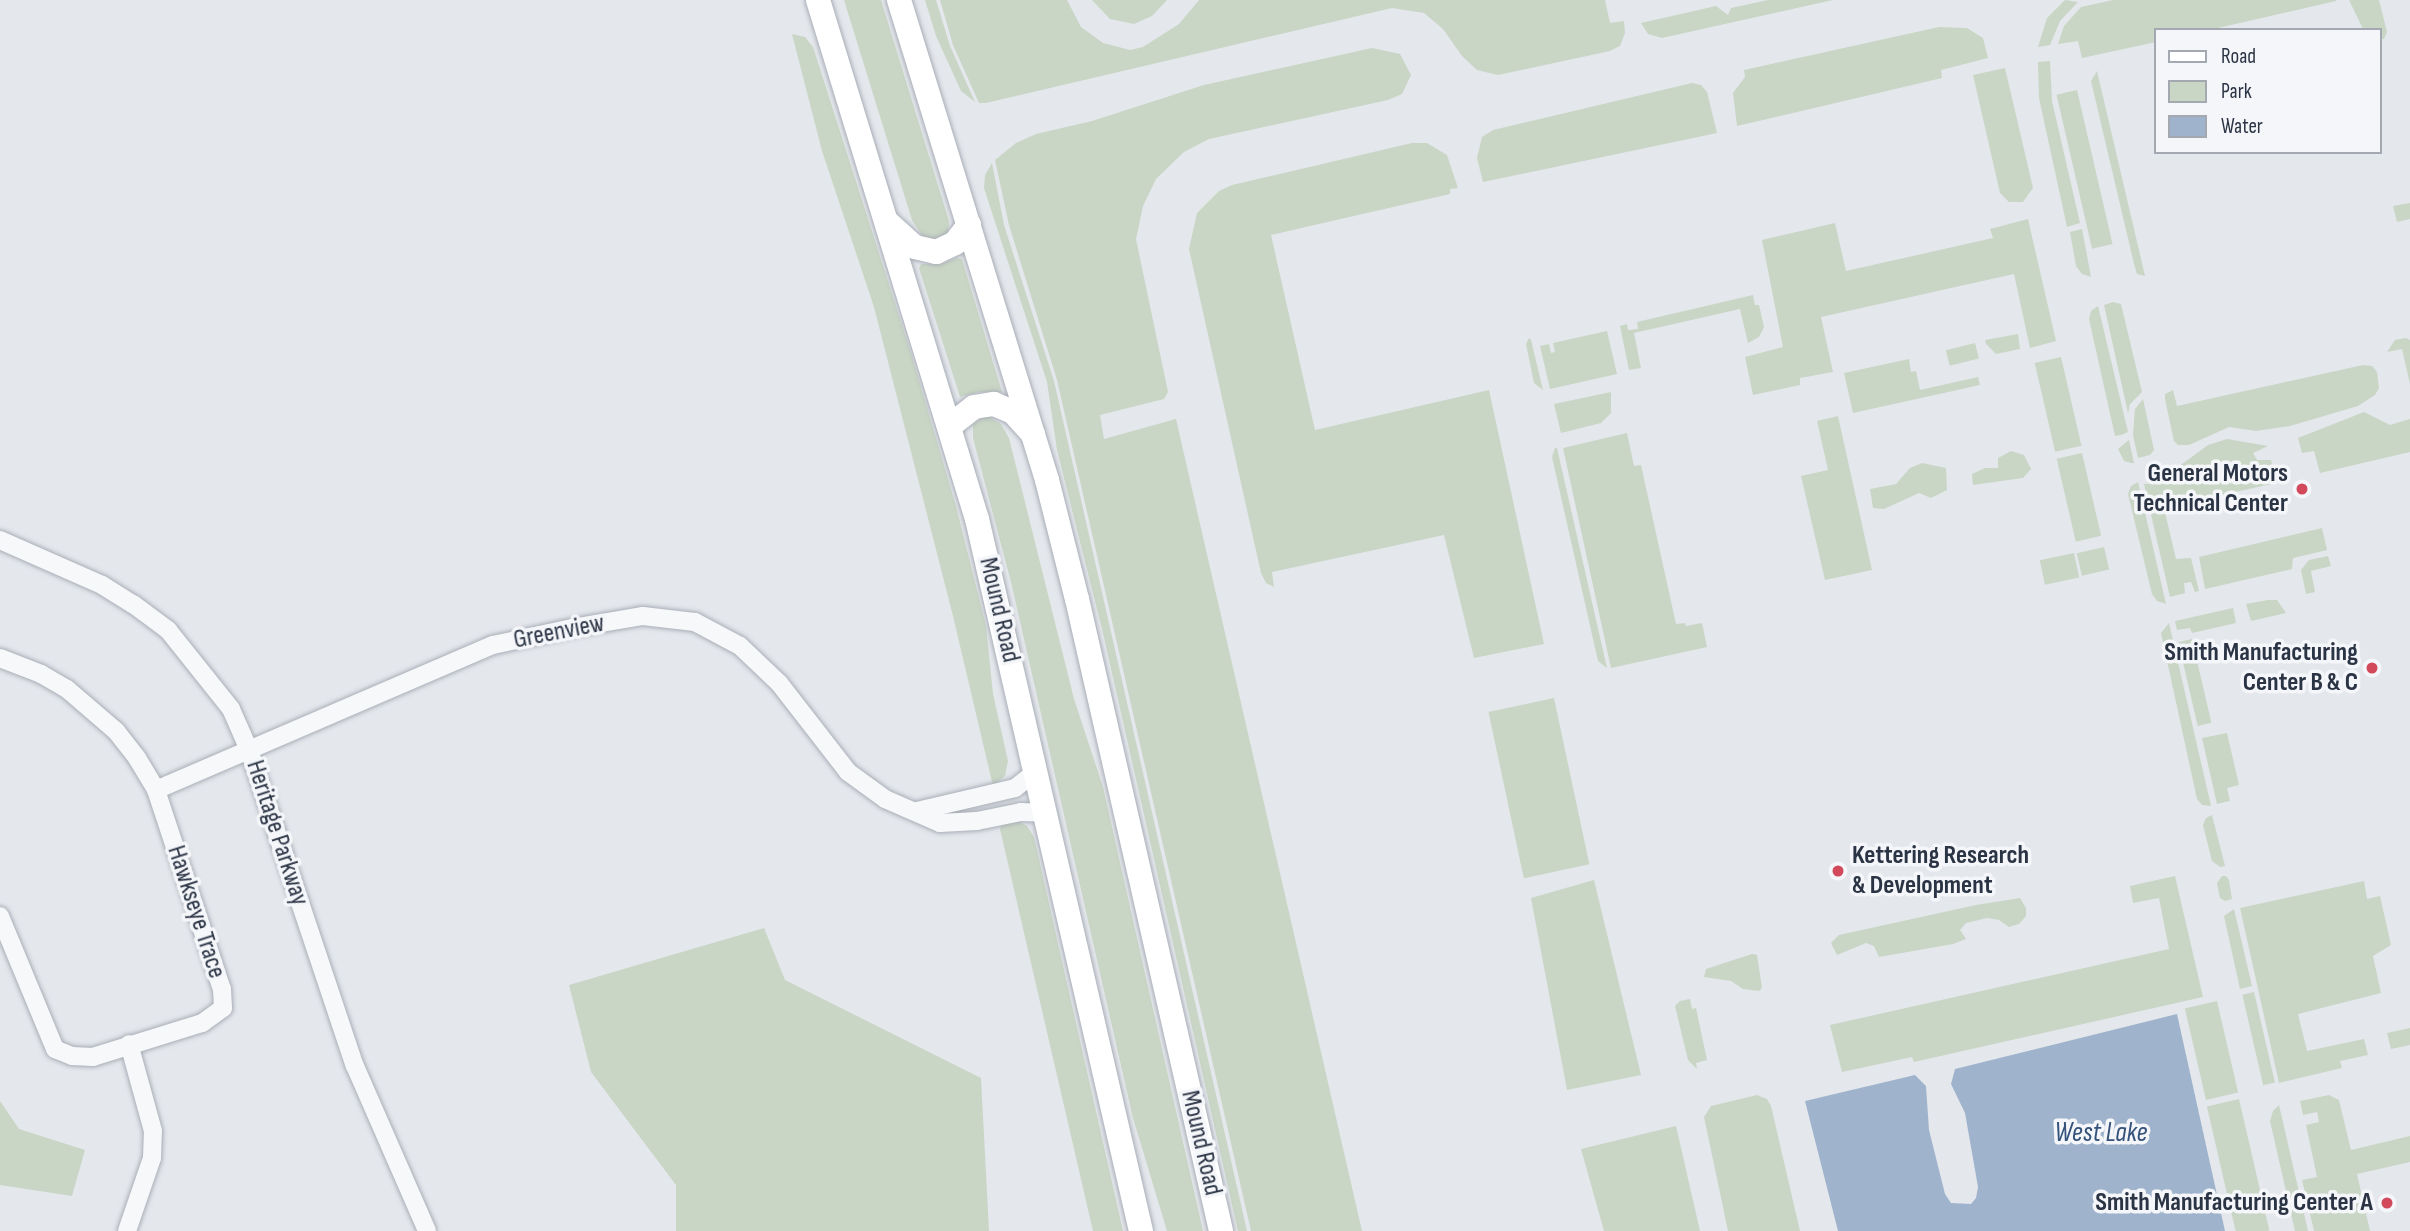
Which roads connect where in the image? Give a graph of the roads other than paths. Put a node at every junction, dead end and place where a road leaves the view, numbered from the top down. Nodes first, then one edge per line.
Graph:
1 (818, 0) edge
2 (899, 0) edge
3 (885, 220) junction
4 (969, 225) junction
5 (951, 425) junction
6 (1035, 437) junction
7 (0, 540) edge
8 (0, 658) edge
9 (250, 750) junction
10 (1037, 771) junction
11 (156, 790) junction
12 (917, 811) junction
13 (1046, 813) junction
14 (0, 916) edge
15 (129, 1044) junction
16 (127, 1231) edge
17 (427, 1231) edge
18 (1141, 1231) edge
19 (1221, 1231) edge

1 - 3 main road, Mound Road
2 - 4 main road, Mound Road
3 - 4 main road
3 - 5 main road, Mound Road
4 - 6 main road, Mound Road
5 - 6 main road
5 - 10 main road, Mound Road
6 - 19 main road, Mound Road
7 - 9 street, Heritage Parkway
8 - 11 street
9 - 11 street, Greenview
9 - 12 street, Greenview
9 - 17 street, Heritage Parkway
10 - 12 street
10 - 13 main road, Mound Road
11 - 15 street, Hawkseye Trace
12 - 13 street, Greenview
13 - 18 main road, Mound Road
14 - 15 street, Hawkseye Trace
15 - 16 street

